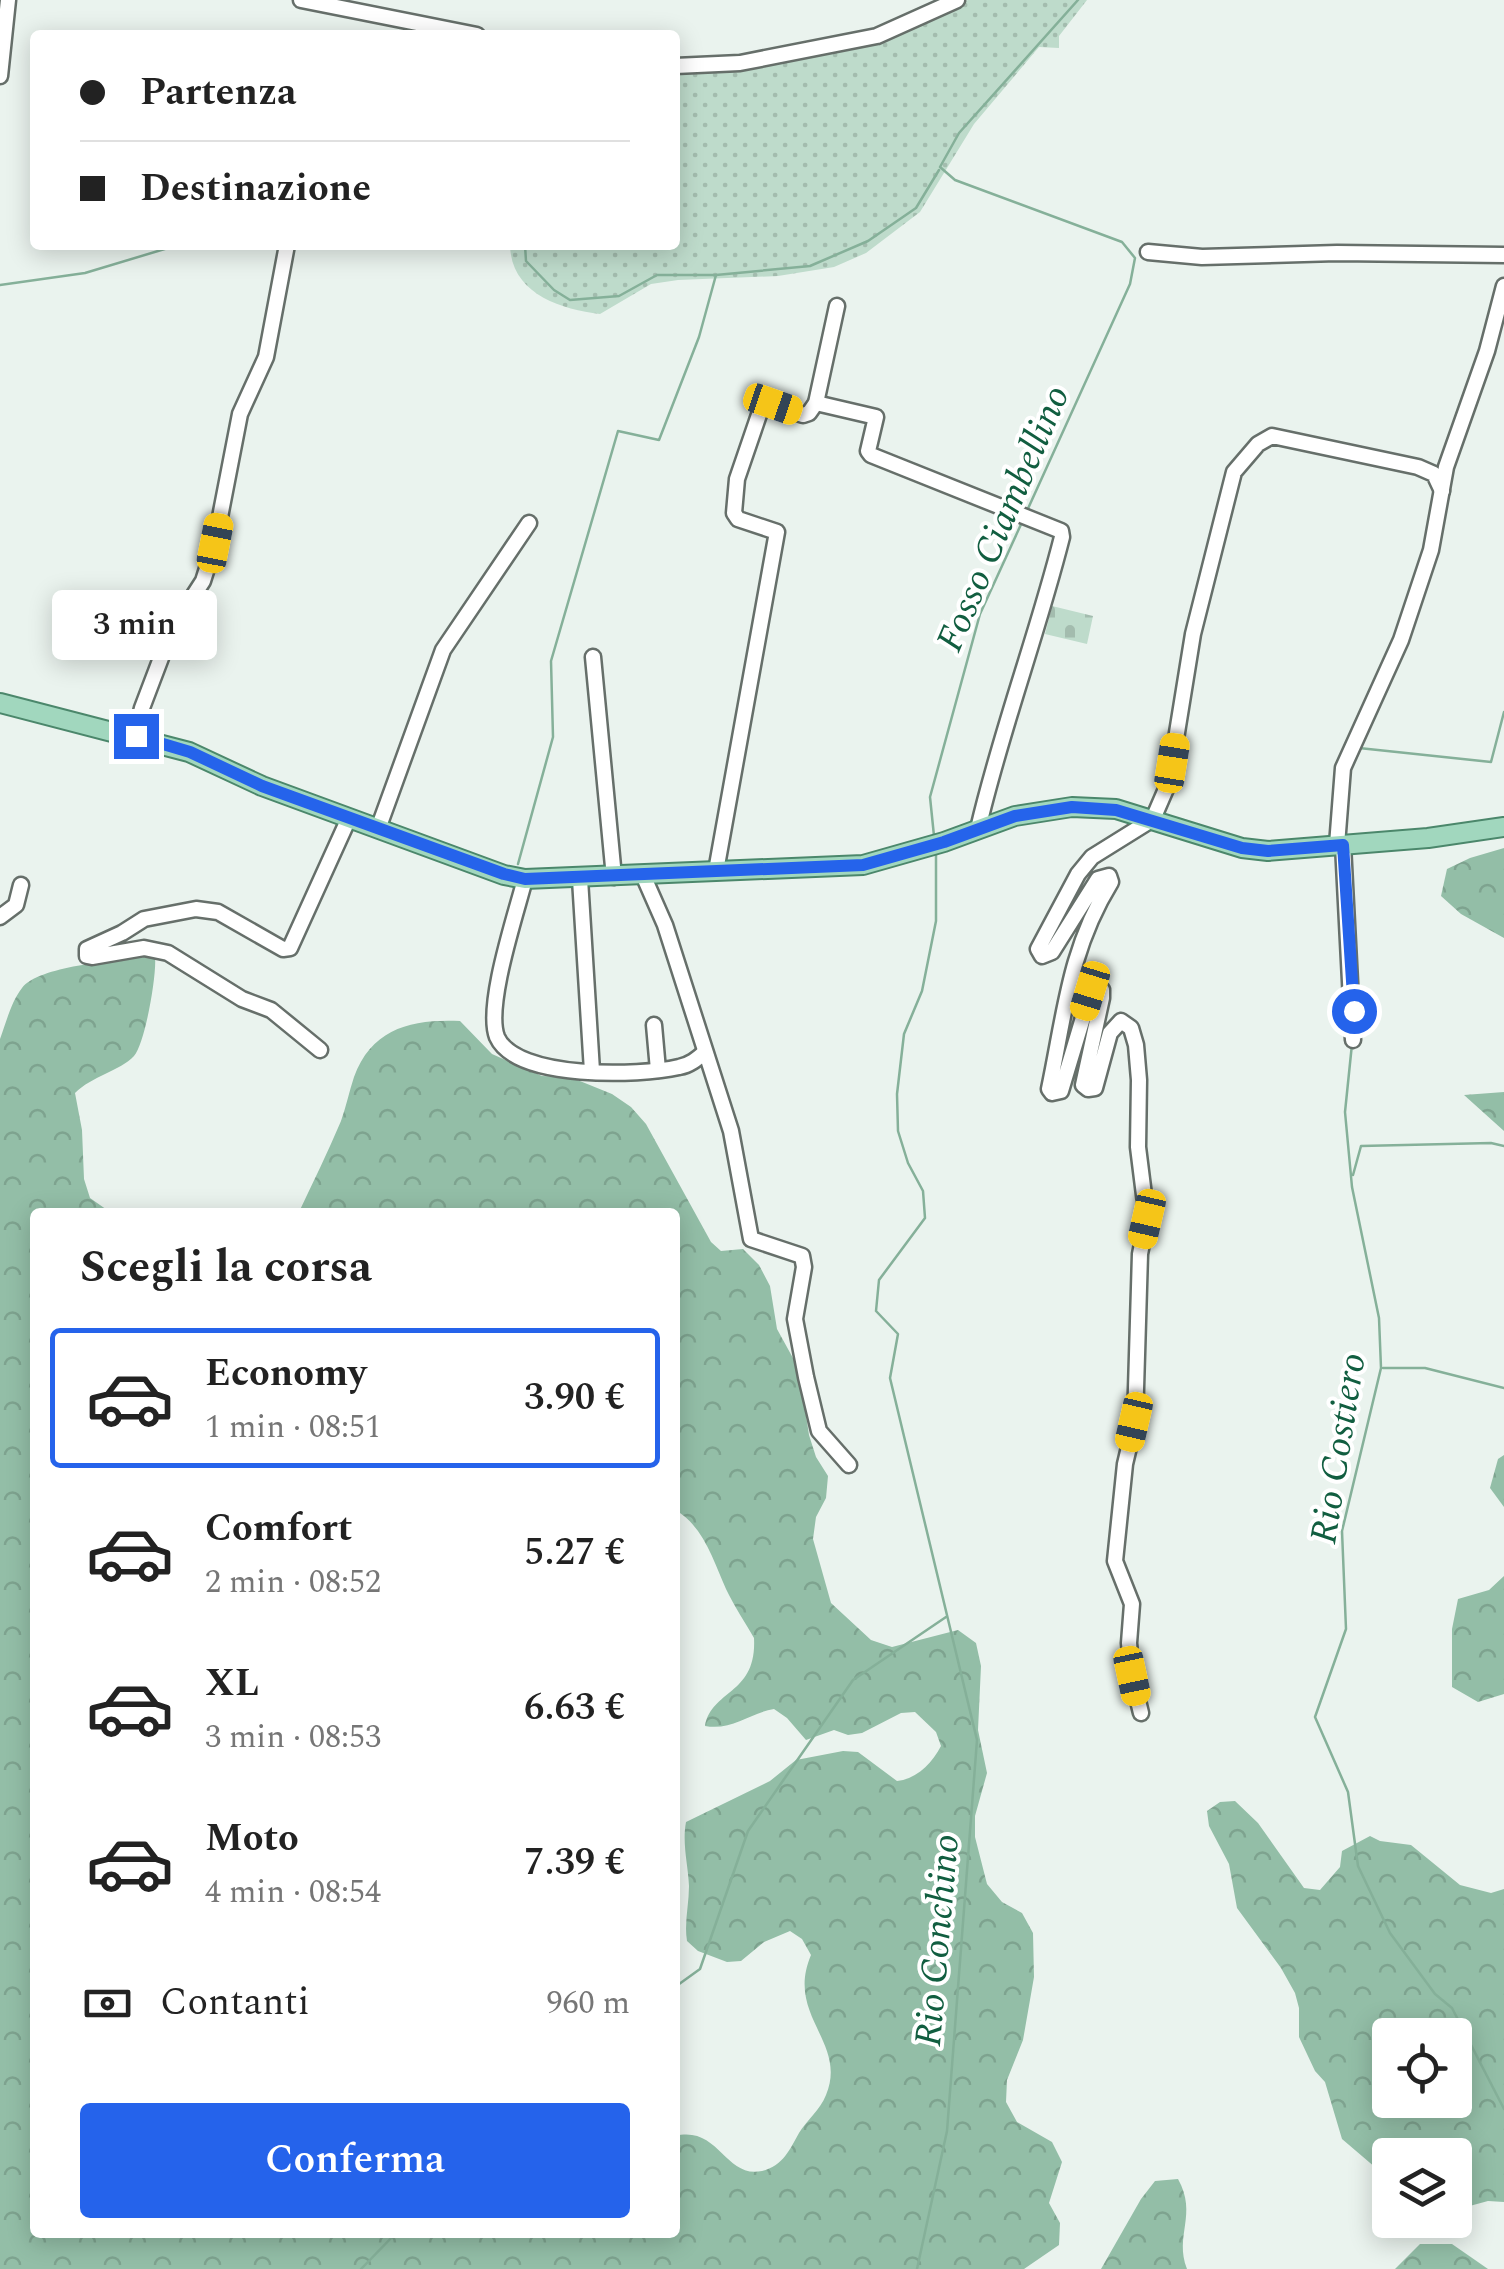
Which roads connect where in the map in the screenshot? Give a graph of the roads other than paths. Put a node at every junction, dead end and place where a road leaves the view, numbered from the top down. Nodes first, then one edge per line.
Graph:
1 (8, 0) edge
2 (301, 0) edge
3 (958, 0) edge
4 (451, 30) edge
5 (680, 66) edge
6 (0, 76) edge
7 (286, 250) edge
8 (1148, 252) dead end
9 (1504, 255) edge
10 (1504, 286) edge
11 (836, 306) dead end
12 (816, 403) junction
13 (1442, 491) junction
14 (529, 524) dead end
15 (593, 658) dead end
16 (1, 707) edge
17 (136, 736) junction
18 (349, 818) junction
19 (1153, 819) junction
20 (1504, 827) edge
21 (378, 829) junction
22 (978, 830) junction
23 (1340, 845) junction
24 (716, 871) junction
25 (643, 875) junction
26 (614, 877) junction
27 (525, 879) junction
28 (580, 879) junction
29 (21, 885) dead end
30 (0, 917) edge
31 (654, 1025) dead end
32 (1353, 1040) dead end
33 (320, 1050) dead end
34 (705, 1052) junction
35 (658, 1070) junction
36 (592, 1072) junction
37 (849, 1465) dead end
38 (1141, 1713) dead end

1 - 6 street
2 - 4 street
3 - 5 street
7 - 17 street
8 - 9 street
10 - 13 street
11 - 12 street
12 - 22 street
12 - 24 street
13 - 19 street
13 - 23 street
14 - 21 street
15 - 26 street
16 - 17 main road
17 - 18 main road
18 - 21 main road
18 - 33 street
19 - 22 main road
19 - 23 main road
19 - 38 street
20 - 23 main road
21 - 27 main road
22 - 24 main road
23 - 32 street
24 - 25 main road
25 - 26 main road
25 - 34 street
26 - 28 main road
27 - 28 main road
27 - 36 street
28 - 36 street
29 - 30 street
31 - 35 street
34 - 35 street
34 - 37 street
35 - 36 street

